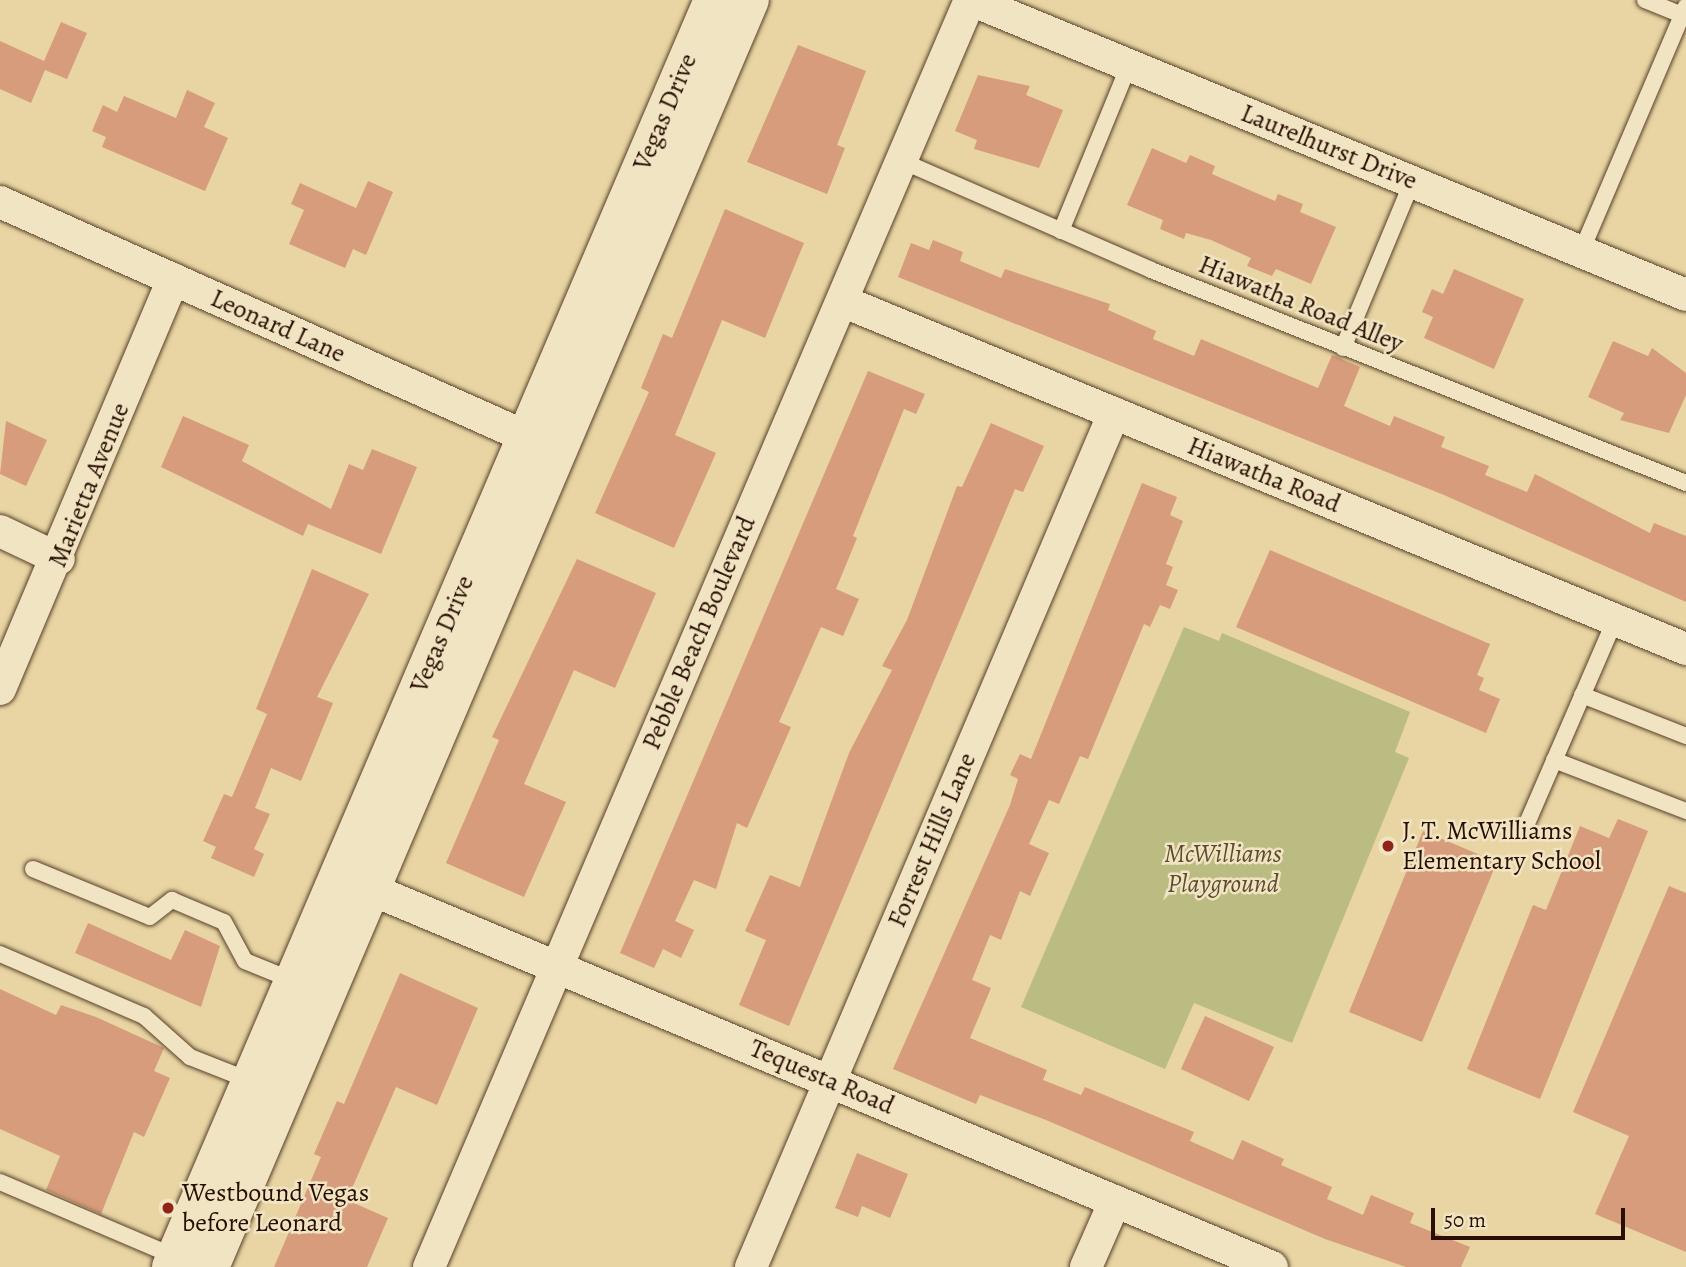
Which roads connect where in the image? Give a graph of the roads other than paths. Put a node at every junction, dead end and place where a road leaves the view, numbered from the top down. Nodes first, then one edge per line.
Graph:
1 (713, 0) edge
2 (750, 0) edge
3 (971, 0) edge
4 (1645, 0) edge
5 (1684, 10) edge
6 (1129, 65) junction
7 (901, 161) junction
8 (1412, 182) junction
9 (0, 202) edge
10 (1061, 231) junction
11 (1581, 252) junction
12 (173, 279) junction
13 (1686, 295) edge
14 (842, 301) junction
15 (1343, 348) junction
16 (1114, 413) junction
17 (542, 443) junction
18 (1686, 483) edge
19 (0, 531) edge
20 (60, 559) junction
21 (1615, 620) junction
22 (1686, 649) edge
23 (0, 689) edge
24 (1582, 695) junction
25 (1686, 736) edge
26 (1554, 760) junction
27 (1686, 811) edge
28 (1528, 821) dead end
29 (33, 869) dead end
30 (370, 889) junction
31 (0, 954) edge
32 (557, 966) junction
33 (310, 988) junction
34 (830, 1081) junction
35 (267, 1088) junction
36 (0, 1182) edge
37 (1115, 1201) junction
38 (186, 1264) edge
39 (429, 1267) edge
40 (751, 1267) edge
41 (1086, 1267) edge
42 (1272, 1267) edge

1 - 17 main road, Vegas Drive
2 - 17 main road, Vegas Drive
3 - 6 street, Laurelhurst Drive
3 - 7 street, Pebble Beach Boulevard
4 - 5 lane
5 - 11 lane
6 - 8 street, Laurelhurst Drive
6 - 10 lane
7 - 10 lane, Hiawatha Road Alley
7 - 14 street, Pebble Beach Boulevard
8 - 11 street, Laurelhurst Drive
8 - 15 lane
9 - 12 street, Leonard Lane
10 - 15 lane, Hiawatha Road Alley
11 - 13 street, Laurelhurst Drive
12 - 17 street, Leonard Lane
12 - 20 street, Marietta Avenue
14 - 16 street, Hiawatha Road
14 - 32 street, Pebble Beach Boulevard
15 - 18 lane, Hiawatha Road Alley
16 - 21 street, Hiawatha Road
16 - 34 street, Forrest Hills Lane
17 - 30 main road, Vegas Drive
17 - 33 main road, Vegas Drive
19 - 20 street
20 - 23 street, Marietta Avenue
21 - 22 street, Hiawatha Road
21 - 24 lane
24 - 25 lane
24 - 26 lane
26 - 27 lane
26 - 28 lane
29 - 33 lane
30 - 32 street, Tequesta Road
30 - 33 main road, Vegas Drive
31 - 35 lane
32 - 34 street, Tequesta Road
32 - 39 street, Pebble Beach Boulevard
33 - 35 main road, Vegas Drive
34 - 37 street, Tequesta Road
34 - 40 street, Forrest Hills Lane
35 - 38 main road, Vegas Drive
36 - 38 lane
37 - 41 street
37 - 42 street, Tequesta Road

